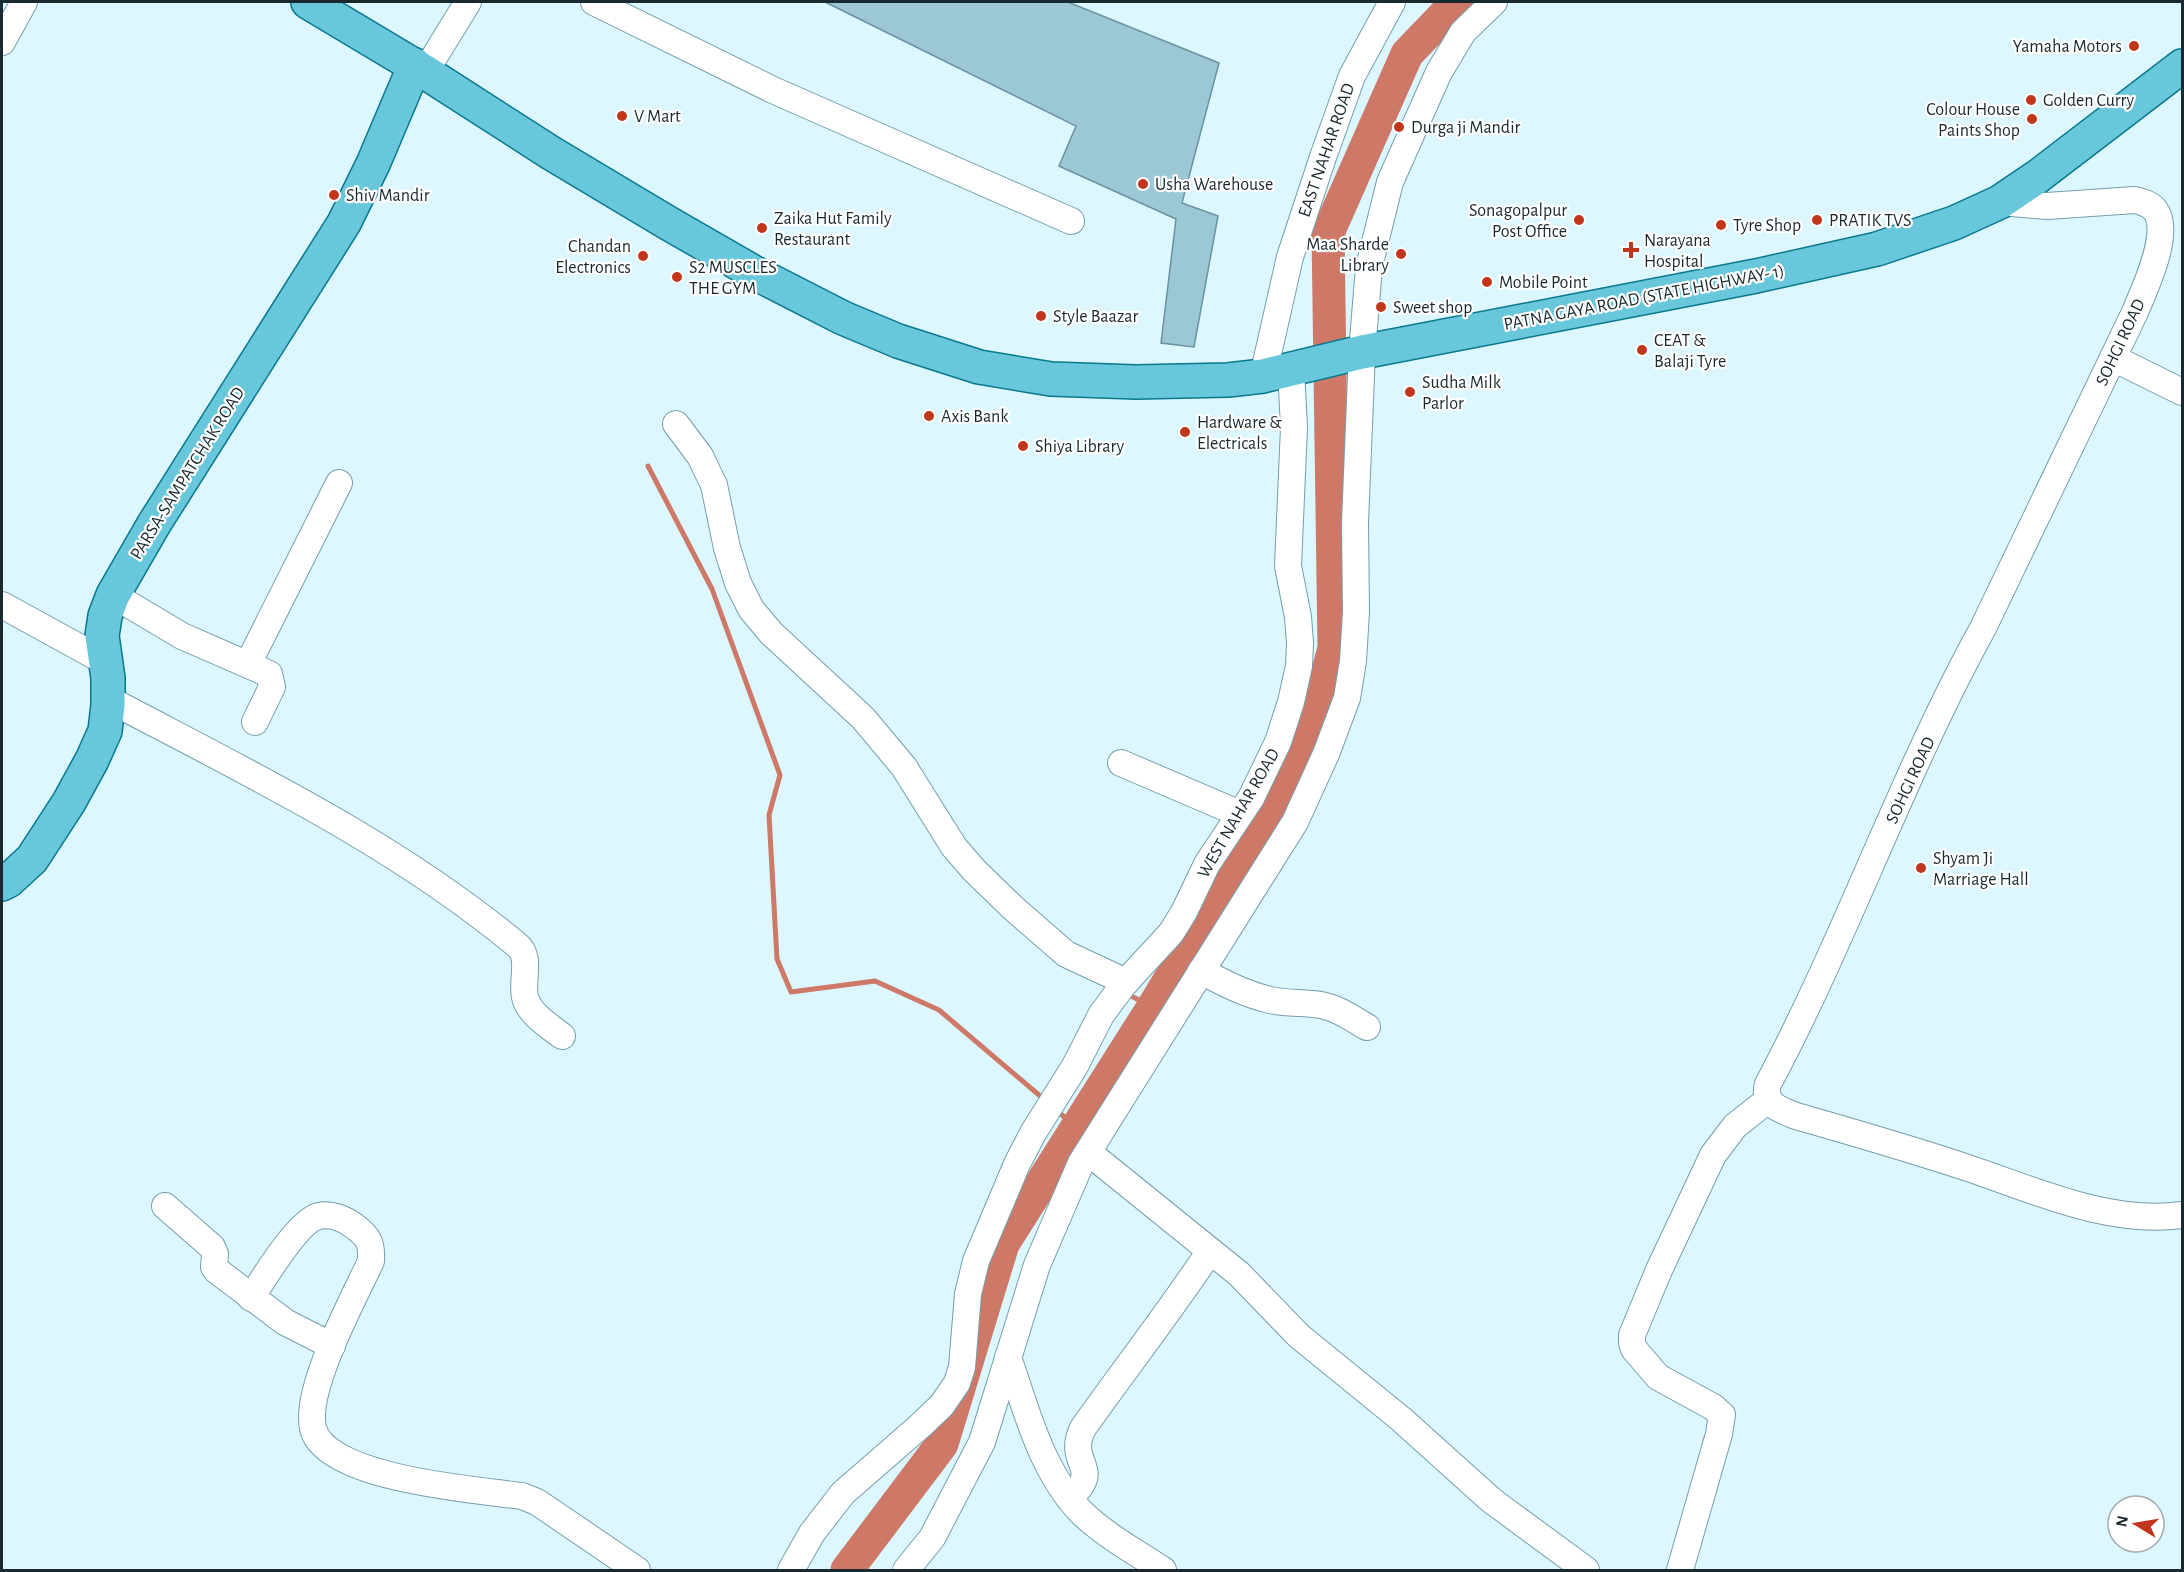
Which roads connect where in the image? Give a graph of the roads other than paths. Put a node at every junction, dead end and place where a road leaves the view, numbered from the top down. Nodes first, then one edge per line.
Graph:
1 (24, 2) edge
2 (308, 2) edge
3 (468, 2) edge
4 (594, 2) edge
5 (1392, 2) edge
6 (1494, 2) edge
7 (2, 42) edge
8 (2182, 66) edge
9 (420, 69) junction
10 (2000, 202) junction
11 (1071, 221) dead end
12 (1351, 355) junction
13 (2113, 358) junction
14 (1285, 371) junction
15 (2182, 392) edge
16 (676, 423) dead end
17 (339, 483) dead end
18 (112, 595) junction
19 (2, 605) edge
20 (104, 661) junction
21 (248, 664) junction
22 (108, 699) junction
23 (255, 722) dead end
24 (1121, 763) dead end
25 (1240, 814) junction
26 (2, 884) edge
27 (1201, 971) junction
28 (1125, 983) junction
29 (1367, 1027) dead end
30 (562, 1036) dead end
31 (1768, 1100) junction
32 (1088, 1152) junction
33 (165, 1206) dead end
34 (2182, 1215) edge
35 (1210, 1251) junction
36 (250, 1298) junction
37 (332, 1346) junction
38 (1008, 1357) junction
39 (1069, 1498) junction
40 (914, 1567) edge
41 (637, 1570) edge
42 (791, 1570) edge
43 (1163, 1570) edge
44 (1586, 1570) edge
45 (1680, 1570) edge

1 - 7 street
2 - 9 main road, PATNA GAYA ROAD (STATE HIGHWAY- 1)
3 - 9 street
4 - 11 street
5 - 14 street, EAST NAHAR ROAD
6 - 12 street
8 - 10 main road, PATNA GAYA ROAD (STATE HIGHWAY- 1)
9 - 14 main road, PATNA GAYA ROAD (STATE HIGHWAY- 1)
9 - 18 main road, PARSA-SAMPATCHAK ROAD
10 - 12 main road, PATNA GAYA ROAD (STATE HIGHWAY- 1)
10 - 13 street, SOHGI ROAD
12 - 14 main road, PATNA GAYA ROAD (STATE HIGHWAY- 1)
12 - 27 street
13 - 15 street
13 - 31 street, SOHGI ROAD
14 - 25 street, WEST NAHAR ROAD
16 - 28 street
17 - 21 street
18 - 20 main road, PARSA-SAMPATCHAK ROAD
18 - 21 street
19 - 20 street
20 - 22 main road, PARSA-SAMPATCHAK ROAD
21 - 23 street
22 - 26 main road, PARSA-SAMPATCHAK ROAD
22 - 30 street
24 - 25 street
25 - 28 street, WEST NAHAR ROAD
27 - 29 street
27 - 32 street
28 - 42 street, WEST NAHAR ROAD
31 - 34 street
31 - 45 street
32 - 35 street
32 - 38 street
33 - 36 street
35 - 39 street
35 - 44 street
36 - 37 street
36 - 37 street
37 - 41 street
38 - 39 street
38 - 40 street
39 - 43 street

